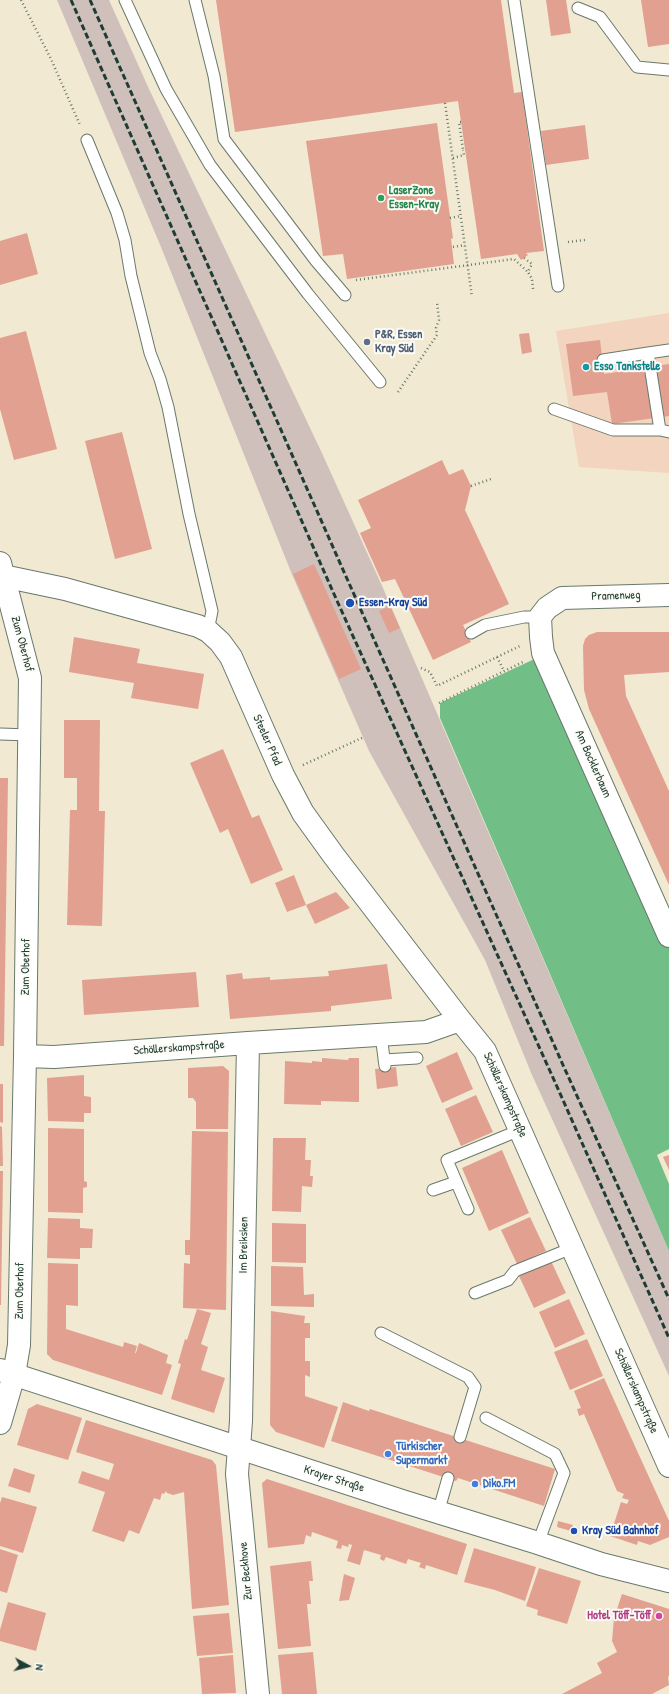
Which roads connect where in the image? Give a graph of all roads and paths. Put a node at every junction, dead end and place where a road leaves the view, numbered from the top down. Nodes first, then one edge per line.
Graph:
1 (21, 0) edge
2 (125, 0) edge
3 (195, 0) edge
4 (514, 0) edge
5 (578, 8) dead end
6 (669, 70) edge
7 (445, 103) dead end
8 (461, 122) dead end
9 (87, 140) joint
10 (453, 158) junction
11 (461, 216) junction
12 (450, 218) dead end
13 (585, 240) dead end
14 (561, 243) dead end
15 (465, 245) junction
16 (452, 247) dead end
17 (524, 258) dead end
18 (468, 265) junction
19 (528, 272) junction
20 (355, 280) dead end
21 (558, 286) dead end
22 (533, 290) dead end
23 (345, 295) dead end
24 (472, 298) dead end
25 (437, 302) dead end
26 (669, 350) edge
27 (648, 353) junction
28 (603, 360) dead end
29 (380, 382) dead end
30 (398, 392) dead end
31 (554, 409) dead end
32 (665, 431) edge
33 (491, 479) dead end
34 (471, 486) dead end
35 (1, 571) edge
36 (669, 595) edge
37 (6, 611) edge
38 (208, 631) junction
39 (471, 632) dead end
40 (541, 636) junction
41 (497, 658) junction
42 (421, 668) dead end
43 (504, 671) junction
44 (439, 703) dead end
45 (0, 734) edge
46 (30, 735) junction
47 (364, 737) dead end
48 (283, 775) junction
49 (669, 936) edge
50 (460, 1020) junction
51 (381, 1035) junction
52 (248, 1043) junction
53 (25, 1056) junction
54 (417, 1058) dead end
55 (520, 1130) junction
56 (456, 1182) junction
57 (432, 1190) dead end
58 (468, 1209) dead end
59 (572, 1248) junction
60 (475, 1293) dead end
61 (381, 1333) dead end
62 (7, 1372) edge
63 (486, 1418) dead end
64 (0, 1423) edge
65 (460, 1437) dead end
66 (238, 1447) junction
67 (669, 1466) edge
68 (448, 1478) dead end
69 (438, 1512) junction
70 (538, 1543) junction
71 (669, 1581) edge
72 (258, 1694) edge

1 - 9 path
2 - 29 lane
3 - 23 lane
4 - 21 lane
5 - 6 lane
7 - 10 path
8 - 10 path
9 - 38 lane
10 - 11 path
11 - 12 path
11 - 15 path
13 - 14 path
15 - 16 path
15 - 18 path
17 - 19 path
18 - 19 path
18 - 20 path
18 - 24 path
19 - 22 path
25 - 30 path
26 - 27 lane
27 - 28 lane
27 - 32 lane
31 - 32 lane
33 - 34 path
35 - 37 street, Zum Oberhof
35 - 38 street, Steeler Pfad
36 - 40 street, Pramenweg
37 - 46 street, Zum Oberhof
38 - 48 street, Steeler Pfad
39 - 40 lane
40 - 41 path
40 - 43 path
40 - 49 street, Am Bocklerbaum
41 - 42 path
41 - 43 path
43 - 44 path
45 - 46 lane
46 - 53 street, Zum Oberhof
47 - 48 path
48 - 50 street, Steeler Pfad
50 - 51 street, Schöllerskampstraße
50 - 55 street, Schöllerskampstraße
51 - 52 street, Schöllerskampstraße
51 - 54 lane
52 - 53 street, Schöllerskampstraße
52 - 66 street, Im Breiksken
53 - 62 street, Zum Oberhof
55 - 56 lane
55 - 59 street, Schöllerskampstraße
56 - 57 lane
56 - 58 lane
59 - 60 lane
59 - 67 street, Schöllerskampstraße
61 - 65 lane
62 - 64 street, Zum Oberhof
62 - 66 street, Krayer Straße
63 - 70 lane
66 - 69 street, Krayer Straße
66 - 72 street, Zur Beckhove
68 - 69 lane
69 - 70 street, Krayer Straße
70 - 71 street, Krayer Straße

